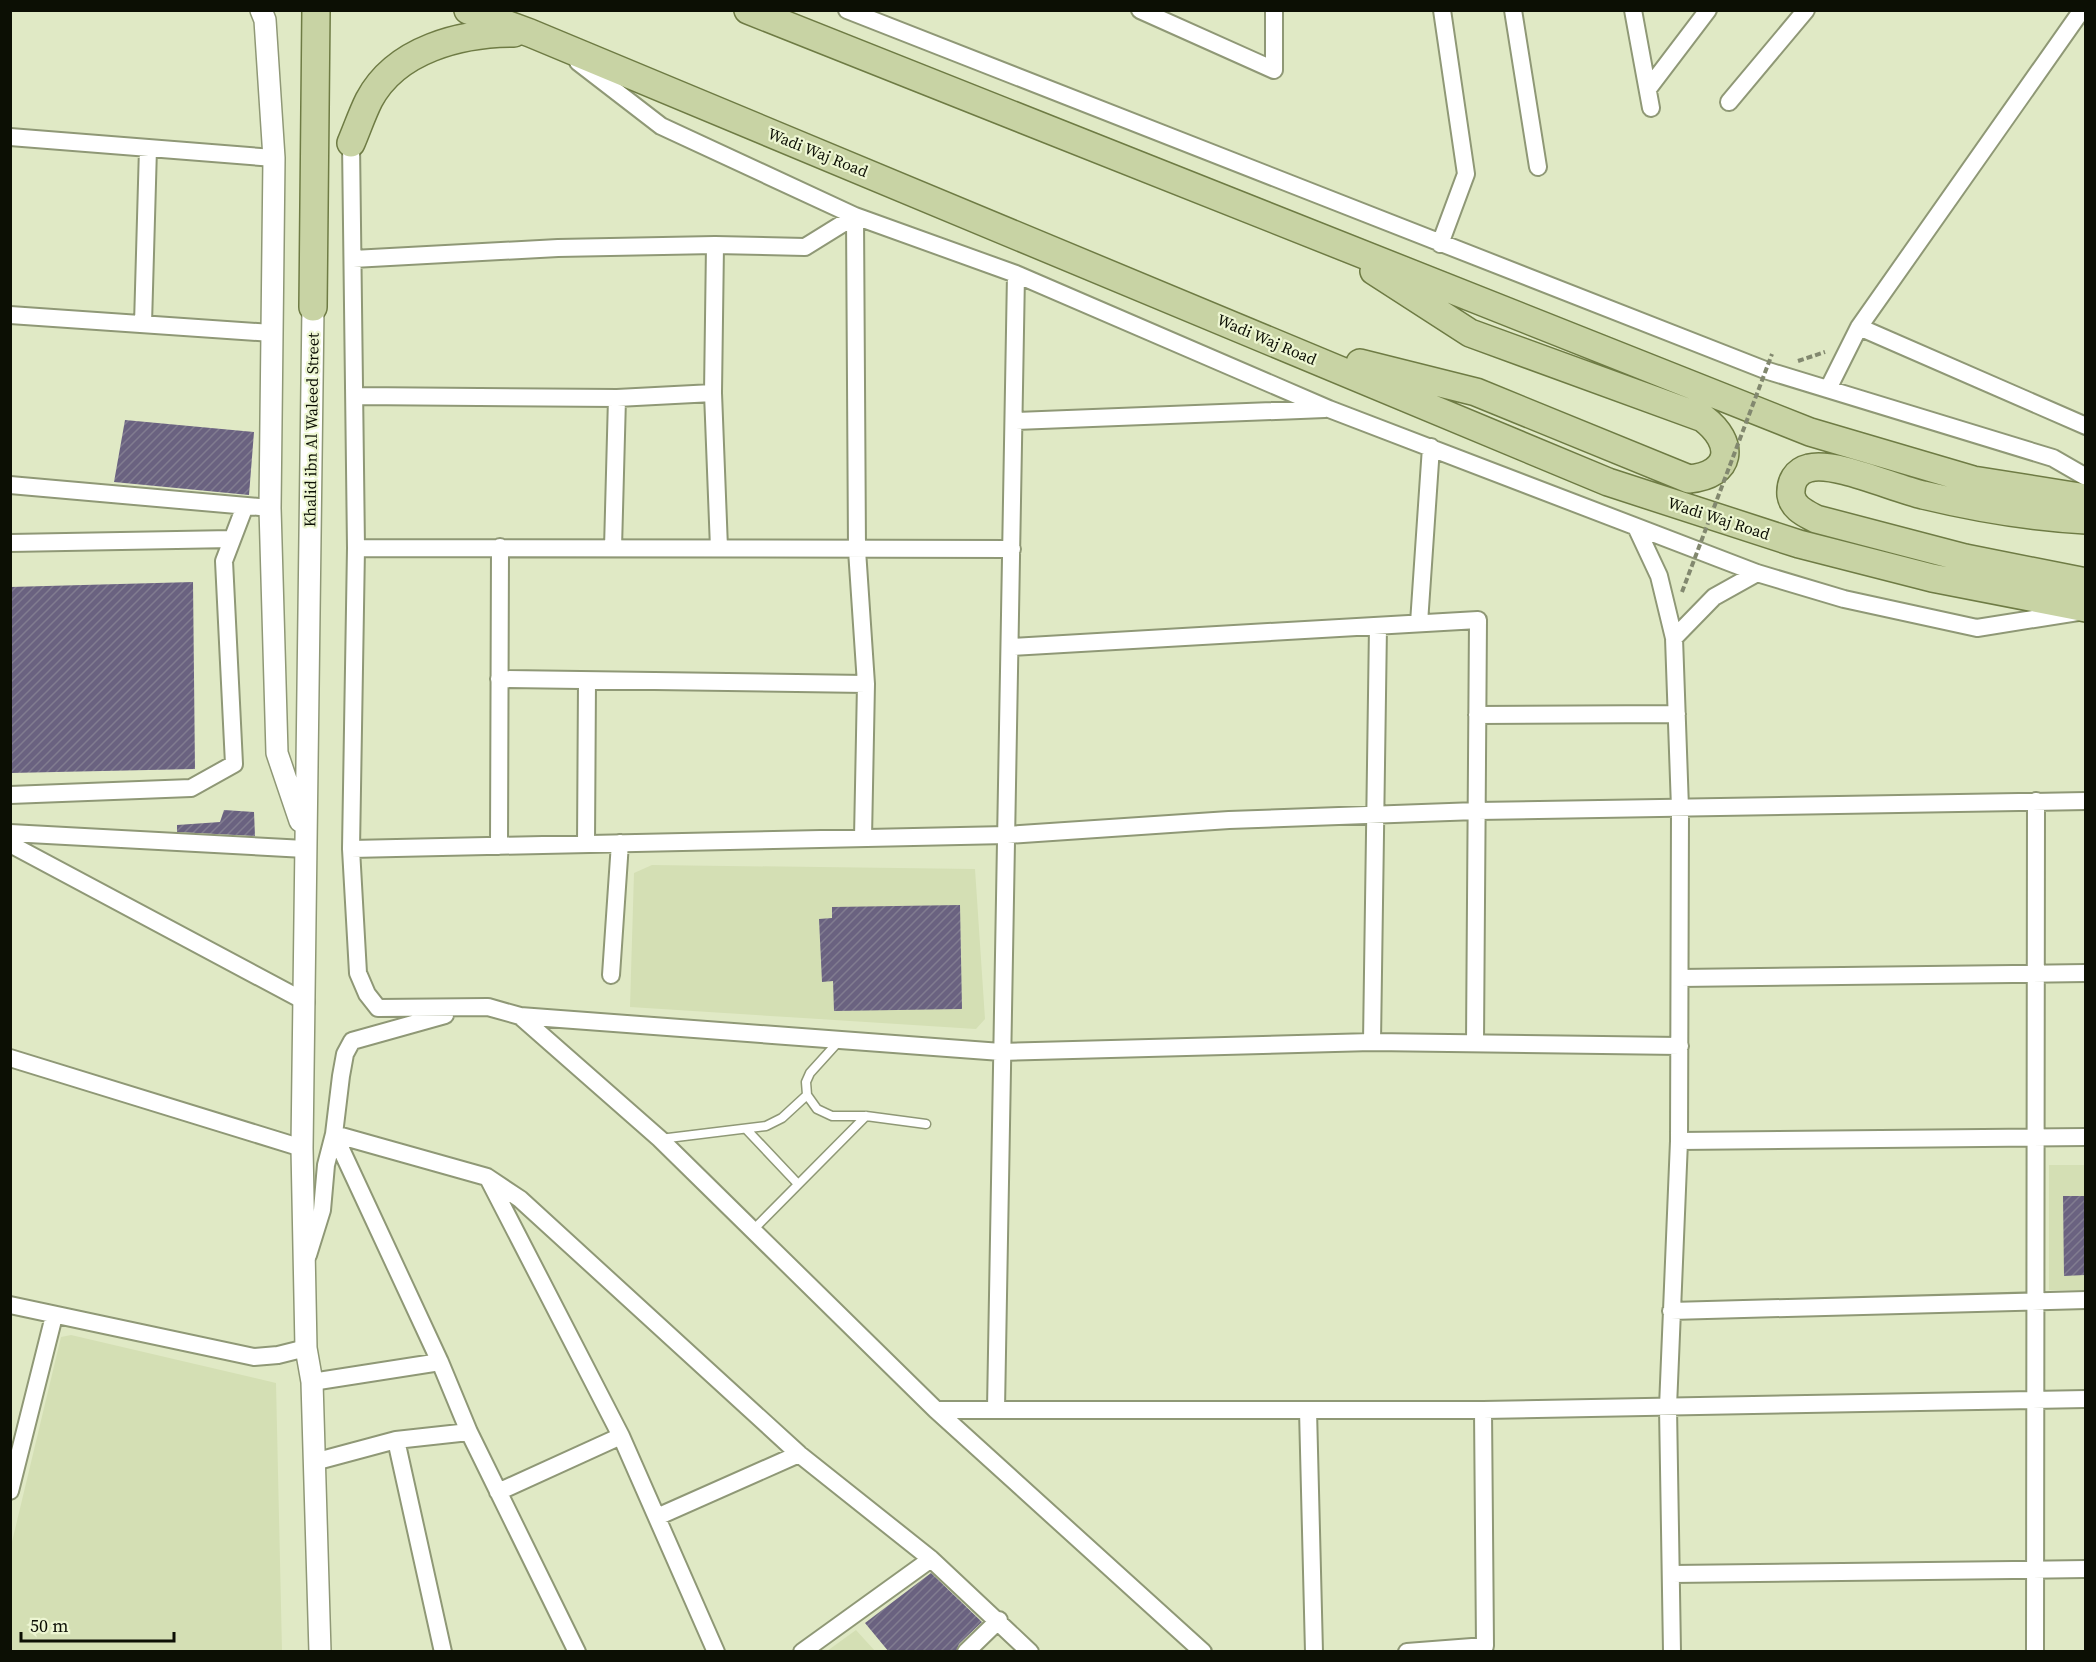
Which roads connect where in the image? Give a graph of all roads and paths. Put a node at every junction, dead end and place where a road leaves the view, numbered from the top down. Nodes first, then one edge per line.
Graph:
1 (261, 10) edge
2 (316, 10) edge
3 (468, 10) edge
4 (748, 10) edge
5 (847, 10) edge
6 (1140, 10) edge
7 (1274, 10) edge
8 (1442, 10) edge
9 (1513, 10) edge
10 (1633, 10) edge
11 (1708, 10) edge
12 (1806, 10) edge
13 (2082, 10) edge
14 (541, 38) junction
15 (1647, 89) junction
16 (1730, 102) dead end
17 (1651, 108) dead end
18 (10, 137) edge
19 (351, 143) joint
20 (148, 148) junction
21 (274, 158) junction
22 (1538, 167) dead end
23 (855, 216) junction
24 (1324, 238) junction
25 (1440, 244) junction
26 (715, 245) junction
27 (353, 259) junction
28 (1016, 274) junction
29 (312, 307) joint
30 (10, 315) edge
31 (143, 324) junction
32 (1859, 327) junction
33 (272, 333) junction
34 (1283, 345) junction
35 (1829, 350) dead end
36 (1780, 358) dead end
37 (1788, 362) dead end
38 (1828, 389) junction
39 (713, 393) junction
40 (356, 396) junction
41 (617, 398) junction
42 (1329, 409) junction
43 (1014, 421) junction
44 (2085, 426) edge
45 (1431, 447) junction
46 (2085, 477) edge
47 (10, 485) edge
48 (2085, 498) edge
49 (245, 506) junction
50 (270, 508) junction
51 (2085, 520) edge
52 (1637, 529) junction
53 (232, 539) junction
54 (10, 543) edge
55 (500, 547) junction
56 (357, 548) junction
57 (613, 548) junction
58 (719, 548) junction
59 (1012, 549) junction
60 (857, 550) junction
61 (1756, 573) junction
62 (2085, 582) edge
63 (1682, 592) dead end
64 (2085, 610) edge
65 (1419, 623) junction
66 (1378, 626) junction
67 (1674, 638) junction
68 (1010, 647) junction
69 (499, 680) junction
70 (586, 681) junction
71 (866, 684) junction
72 (1677, 714) junction
73 (1478, 715) junction
74 (10, 795) edge
75 (2036, 801) junction
76 (2085, 801) edge
77 (1680, 808) junction
78 (1477, 811) junction
79 (1376, 814) junction
80 (10, 833) edge
81 (1007, 835) junction
82 (863, 838) junction
83 (10, 843) edge
84 (305, 843) junction
85 (620, 843) junction
86 (586, 844) junction
87 (499, 846) junction
88 (351, 849) junction
89 (2085, 973) edge
90 (2036, 974) junction
91 (611, 975) dead end
92 (1680, 978) junction
93 (306, 1002) junction
94 (488, 1006) junction
95 (520, 1016) junction
96 (839, 1040) junction
97 (1372, 1042) junction
98 (1475, 1043) junction
99 (1680, 1046) junction
100 (1001, 1052) junction
101 (10, 1058) edge
102 (807, 1095) junction
103 (866, 1116) junction
104 (926, 1124) dead end
105 (747, 1130) junction
106 (334, 1134) junction
107 (2035, 1137) junction
108 (2085, 1137) edge
109 (660, 1139) junction
110 (1679, 1141) junction
111 (302, 1148) junction
112 (488, 1177) junction
113 (798, 1184) junction
114 (753, 1230) junction
115 (304, 1264) junction
116 (2085, 1300) edge
117 (2035, 1301) junction
118 (10, 1305) edge
119 (1671, 1311) junction
120 (54, 1316) junction
121 (306, 1348) junction
122 (440, 1362) junction
123 (312, 1382) junction
124 (2035, 1399) junction
125 (2085, 1399) edge
126 (1668, 1407) junction
127 (996, 1409) junction
128 (936, 1410) junction
129 (1308, 1410) junction
130 (1483, 1410) junction
131 (469, 1432) junction
132 (621, 1436) junction
133 (396, 1440) junction
134 (799, 1454) junction
135 (314, 1462) junction
136 (11, 1485) edge
137 (498, 1492) junction
138 (657, 1517) junction
139 (931, 1559) junction
140 (2035, 1568) junction
141 (2085, 1569) edge
142 (1672, 1574) junction
143 (999, 1620) junction
144 (320, 1652) edge
145 (443, 1652) edge
146 (577, 1652) edge
147 (716, 1652) edge
148 (802, 1652) edge
149 (966, 1652) edge
150 (1030, 1652) edge
151 (1203, 1652) edge
152 (1314, 1652) edge
153 (1407, 1652) edge
154 (1672, 1652) edge
155 (2035, 1652) edge

1 - 21 street
2 - 29 main road, Khalid ibn Al Waleed Street
3 - 14 main road, Wadi Waj Road
4 - 24 main road
5 - 25 street
6 - 7 street
8 - 25 street
9 - 22 street
10 - 15 street
11 - 15 street
12 - 16 street
13 - 32 street
14 - 19 main road
14 - 23 street
14 - 34 main road, Wadi Waj Road
15 - 17 street
18 - 20 street
19 - 27 street
20 - 21 street
20 - 31 street
21 - 33 street
23 - 26 street
23 - 28 street
23 - 60 street
24 - 34 main road
24 - 48 main road
25 - 38 street
26 - 27 street
26 - 39 street
27 - 40 street
28 - 42 street
28 - 43 street
29 - 84 street, Khalid ibn Al Waleed Street
30 - 31 street
31 - 33 street
32 - 38 street
32 - 44 street
33 - 50 street
34 - 64 main road, Wadi Waj Road
35 - 37 path
36 - 63 path, bridge
38 - 46 street
39 - 41 street
39 - 58 street
40 - 41 street
40 - 56 street
41 - 57 street
42 - 43 street
42 - 45 street
43 - 59 street
45 - 52 street
45 - 65 street
47 - 49 street
49 - 50 street
49 - 53 street
50 - 84 street
51 - 62 main road
52 - 61 street
52 - 67 street
53 - 54 street
53 - 74 street
55 - 56 street
55 - 57 street
55 - 69 street
56 - 88 street
57 - 58 street
58 - 60 street
59 - 60 street
59 - 68 street
60 - 71 street
61 - 64 street
61 - 67 street
65 - 66 street
65 - 73 street
66 - 68 street
66 - 79 street
67 - 72 street
68 - 81 street
69 - 70 street
69 - 87 street
70 - 71 street
70 - 86 street
71 - 82 street
72 - 73 street
72 - 77 street
73 - 78 street
75 - 76 street
75 - 77 street
75 - 90 street
77 - 78 street
77 - 92 street
78 - 79 street
78 - 98 street
79 - 81 street
79 - 97 street
80 - 84 street
81 - 82 street
81 - 100 street
82 - 85 street
83 - 93 street
84 - 93 street, Khalid ibn Al Waleed Street
85 - 86 street
85 - 91 street
86 - 87 street
87 - 88 street
88 - 94 street
89 - 90 street
90 - 92 street
90 - 107 street
92 - 99 street
93 - 111 street, Khalid ibn Al Waleed Street
94 - 95 street
94 - 106 street
95 - 96 street
95 - 109 street
96 - 100 street
96 - 102 lane
97 - 98 street
97 - 100 street
98 - 99 street
99 - 110 street
100 - 127 street
101 - 111 street
102 - 103 lane
102 - 105 lane
103 - 104 lane
103 - 113 lane
105 - 109 lane
105 - 113 lane
106 - 112 street
106 - 115 street
106 - 122 street
107 - 108 street
107 - 110 street
107 - 117 street
109 - 114 street
110 - 119 street
111 - 115 street, Khalid ibn Al Waleed Street
112 - 132 street
112 - 134 street
113 - 114 lane
114 - 128 street
115 - 121 street, Khalid ibn Al Waleed Street
116 - 117 street
117 - 119 street
117 - 124 street
118 - 120 street
119 - 126 street
120 - 121 street
120 - 136 street
121 - 123 street, Khalid ibn Al Waleed Street
122 - 123 street
122 - 131 street
123 - 135 street, Khalid ibn Al Waleed Street
124 - 125 street
124 - 126 street
124 - 140 street
126 - 130 street
126 - 142 street
127 - 128 street
127 - 129 street
128 - 151 street
129 - 130 street
129 - 152 street
130 - 153 street
131 - 133 street
131 - 137 street
132 - 137 street
132 - 138 street
133 - 135 street
133 - 145 street
134 - 138 street
134 - 139 street
135 - 144 street, Khalid ibn Al Waleed Street
137 - 146 street
138 - 147 street
139 - 143 street
139 - 148 street
140 - 141 street
140 - 142 street
140 - 155 street
142 - 154 street
143 - 149 street
143 - 150 street

